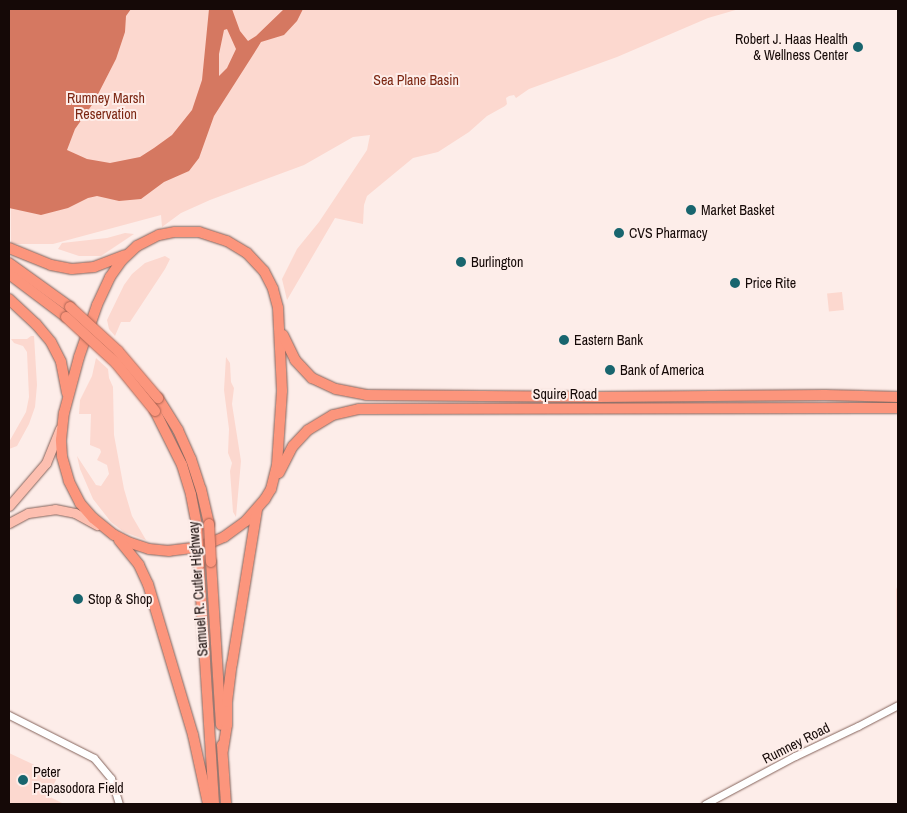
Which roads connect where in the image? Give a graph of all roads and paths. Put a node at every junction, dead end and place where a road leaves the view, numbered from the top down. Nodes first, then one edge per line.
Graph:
1 (9, 248) edge
2 (128, 254) junction
3 (9, 263) edge
4 (9, 274) edge
5 (9, 299) edge
6 (68, 312) junction
7 (279, 317) junction
8 (898, 397) edge
9 (68, 398) junction
10 (898, 408) edge
11 (63, 419) junction
12 (271, 489) junction
13 (9, 506) edge
14 (258, 509) junction
15 (9, 523) edge
16 (113, 534) junction
17 (898, 705) edge
18 (9, 715) edge
19 (222, 750) junction
20 (119, 804) edge
21 (208, 804) edge
22 (214, 804) edge
23 (226, 804) edge
24 (706, 804) edge

1 - 2 highway
2 - 7 highway
2 - 9 highway
3 - 6 highway, Samuel R. Cutler Highway
4 - 6 highway, Samuel R. Cutler Highway
5 - 9 highway
6 - 19 highway, Samuel R. Cutler Highway, bridge
6 - 22 highway, Samuel R. Cutler Highway, bridge
7 - 8 highway, Squire Road
7 - 12 highway
9 - 11 highway
10 - 12 highway, Squire Road
11 - 13 main road
11 - 16 highway
12 - 14 highway, Squire Road
14 - 16 highway
14 - 19 highway
15 - 16 main road
16 - 21 highway
17 - 24 street, Rumney Road
18 - 20 street
19 - 23 highway, Samuel R. Cutler Highway

